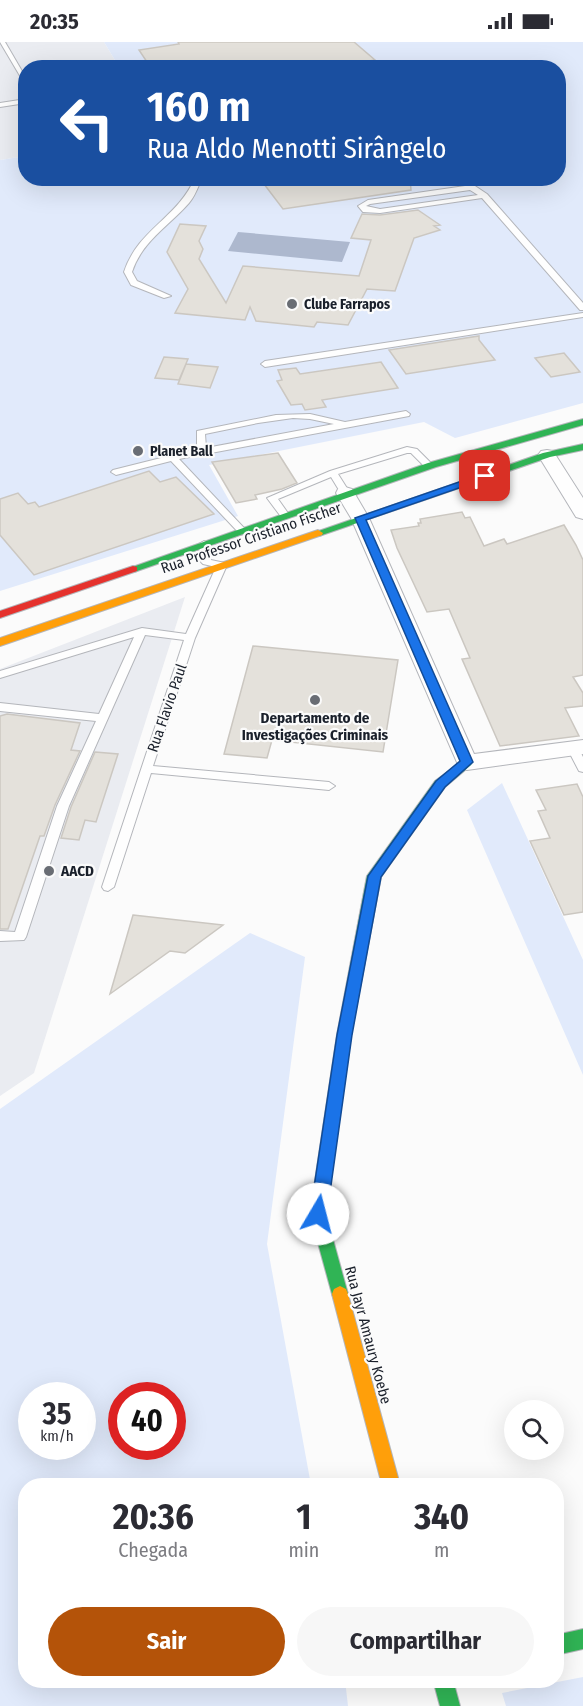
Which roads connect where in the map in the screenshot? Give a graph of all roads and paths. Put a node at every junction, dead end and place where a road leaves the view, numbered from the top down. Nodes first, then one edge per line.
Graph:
1 (2, 42) edge
2 (18, 70) edge
3 (18, 102) edge
4 (0, 105) edge
5 (195, 186) edge
6 (473, 187) joint
7 (484, 196) junction
8 (167, 296) dead end
9 (583, 308) edge
10 (583, 315) edge
11 (265, 364) dead end
12 (406, 414) dead end
13 (583, 422) edge
14 (344, 425) junction
15 (583, 447) edge
16 (202, 451) junction
17 (547, 455) junction
18 (173, 458) junction
19 (429, 466) junction
20 (116, 472) dead end
21 (333, 473) junction
22 (345, 493) junction
23 (583, 513) edge
24 (285, 516) junction
25 (360, 518) junction
26 (242, 531) junction
27 (204, 544) junction
28 (222, 565) junction
29 (0, 615) edge
30 (142, 631) junction
31 (190, 638) junction
32 (0, 642) edge
33 (0, 675) edge
34 (0, 707) edge
35 (104, 718) junction
36 (578, 747) edge
37 (466, 762) junction
38 (583, 768) edge
39 (146, 769) junction
40 (329, 786) dead end
41 (108, 887) dead end
42 (0, 936) edge
43 (389, 1478) edge
44 (583, 1640) edge
45 (564, 1644) edge
46 (445, 1688) edge
47 (450, 1706) edge

1 - 2 lane
3 - 4 lane
5 - 8 lane
6 - 7 lane
6 - 7 lane
7 - 9 lane
10 - 11 lane
12 - 14 lane
13 - 19 main road, Rua Professor Cristiano Fischer
14 - 16 lane
14 - 16 lane
15 - 17 main road, Rua Professor Cristiano Fischer
16 - 18 lane
17 - 23 street
17 - 25 main road, Rua Professor Cristiano Fischer
18 - 20 lane
18 - 26 lane
19 - 21 lane
19 - 22 main road, Rua Professor Cristiano Fischer
21 - 22 lane
21 - 24 lane
22 - 24 main road, Rua Professor Cristiano Fischer
22 - 25 street
24 - 26 main road, Rua Professor Cristiano Fischer
25 - 28 main road, Rua Professor Cristiano Fischer
25 - 37 street
26 - 27 main road, Rua Professor Cristiano Fischer
27 - 28 main road
27 - 29 main road, Rua Professor Cristiano Fischer
28 - 31 lane, Rua Flavio Paul
28 - 32 main road, Rua Professor Cristiano Fischer
30 - 31 lane
30 - 33 lane
30 - 35 lane
31 - 39 lane, Rua Flavio Paul
34 - 35 lane
35 - 42 lane
36 - 37 street
36 - 38 lane
37 - 43 main road, Rua Jayr Amaury Koebe
39 - 40 lane
39 - 41 lane, Rua Flavio Paul
44 - 45 main road
46 - 47 main road

